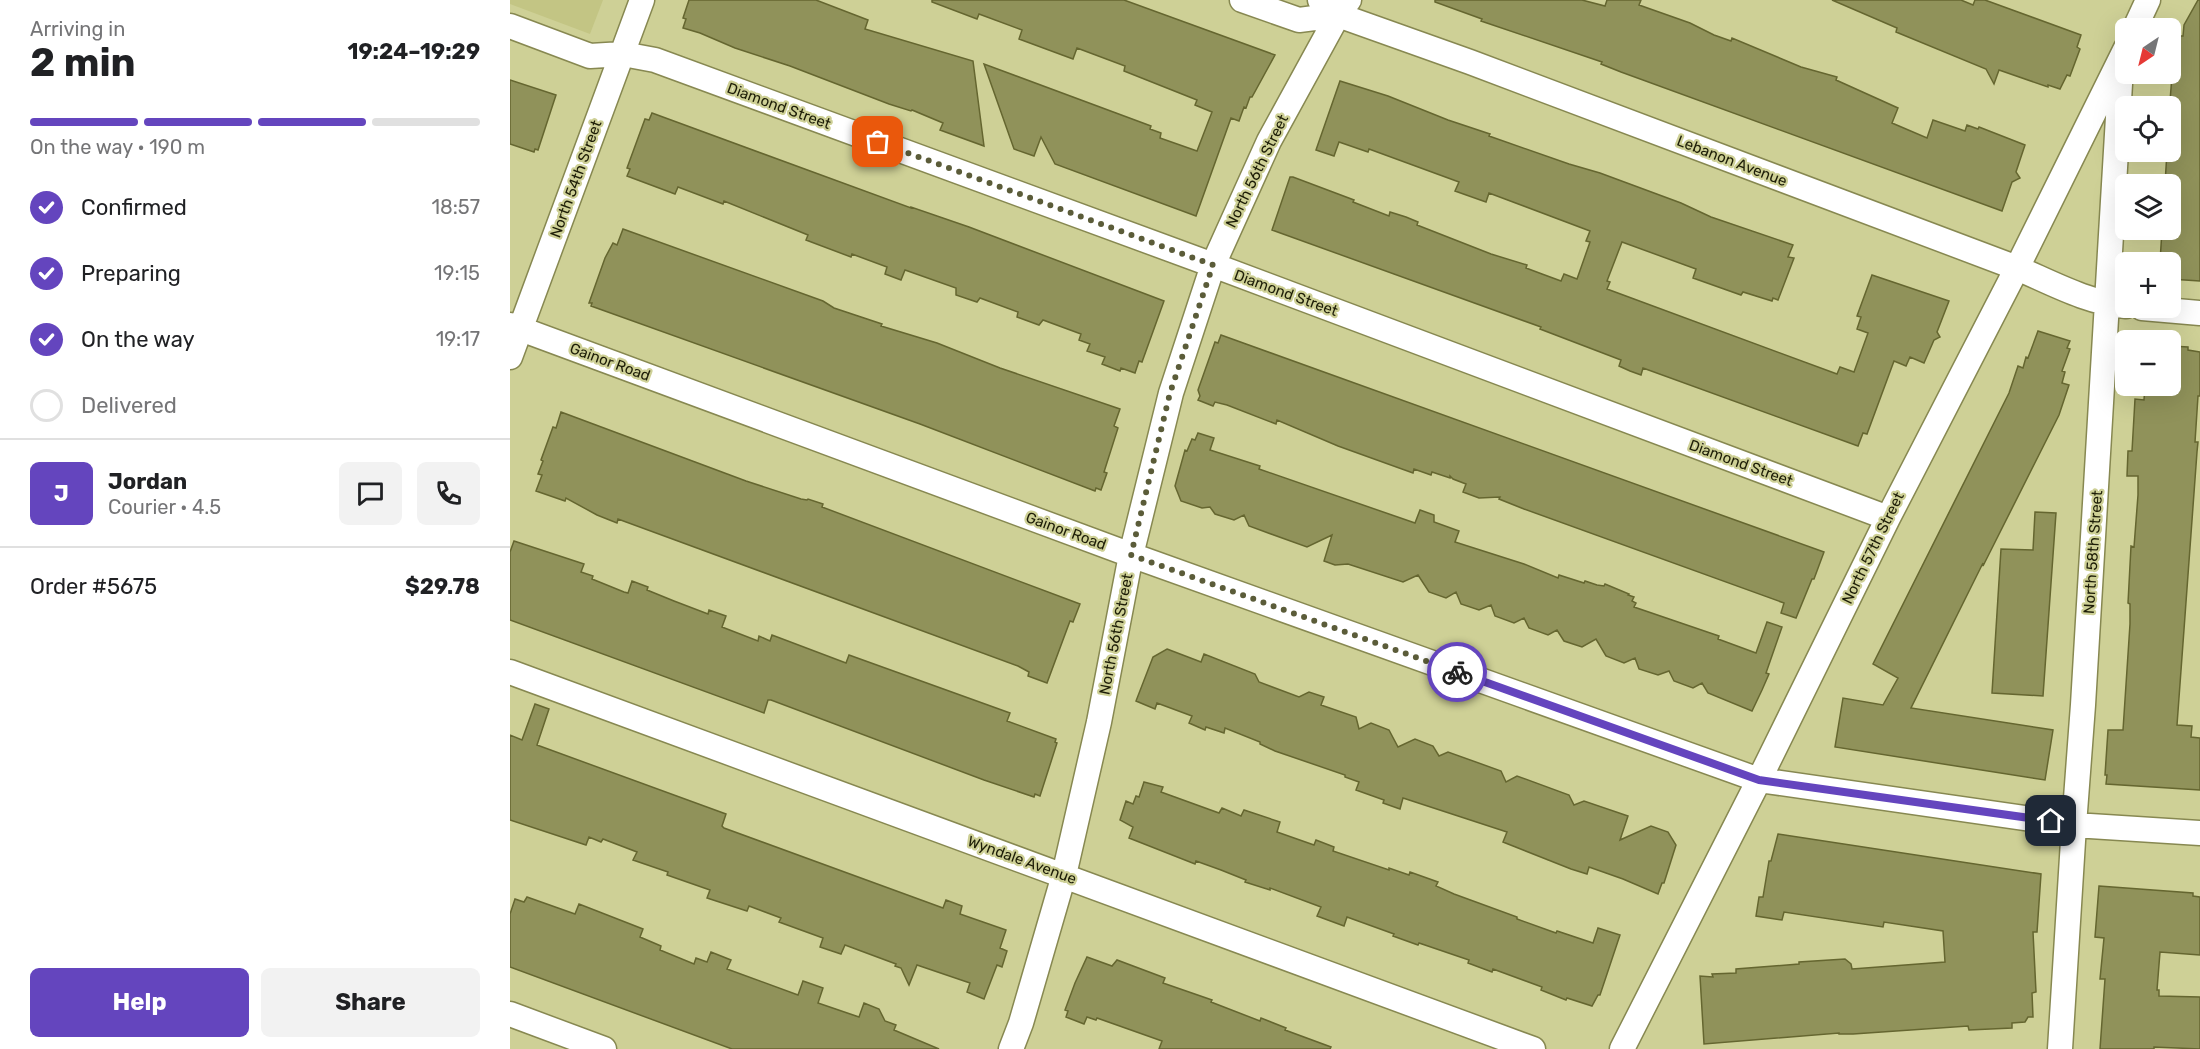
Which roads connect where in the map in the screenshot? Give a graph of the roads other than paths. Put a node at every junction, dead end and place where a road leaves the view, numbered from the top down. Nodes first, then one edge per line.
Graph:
1 (642, 0) edge
2 (1242, 0) edge
3 (2146, 1) edge
4 (1336, 5) edge
5 (2138, 18) edge
6 (510, 26) edge
7 (623, 54) junction
8 (2115, 70) edge
9 (2121, 84) edge
10 (2115, 264) edge
11 (1213, 265) junction
12 (2017, 268) junction
13 (2115, 305) edge
14 (2181, 311) edge
15 (2200, 313) edge
16 (2115, 317) edge
17 (515, 327) edge
18 (510, 357) edge
19 (1888, 518) junction
20 (1131, 555) junction
21 (510, 672) edge
22 (1759, 780) junction
23 (2074, 825) junction
24 (2200, 833) edge
25 (1064, 875) junction
26 (510, 1014) edge
27 (604, 1049) edge
28 (1011, 1049) edge
29 (1533, 1049) edge
30 (1622, 1049) edge
31 (2060, 1049) edge

1 - 7 street, North 54th Street
2 - 4 street, Lebanon Avenue
3 - 5 street
4 - 11 street, North 56th Street
4 - 12 street, Lebanon Avenue
6 - 7 street, Diamond Street
7 - 11 street, Diamond Street
7 - 17 street, North 54th Street
8 - 12 street, North 57th Street
9 - 10 street, North 58th Street
11 - 19 street, Diamond Street
11 - 20 street, North 56th Street
12 - 13 street, Lebanon Avenue
12 - 19 street, North 57th Street
14 - 15 street
16 - 23 street, North 58th Street
17 - 18 street, North 54th Street
17 - 20 street, Gainor Road
19 - 22 street, North 57th Street
20 - 22 street, Gainor Road
20 - 25 street, North 56th Street
21 - 25 street, Wyndale Avenue
22 - 23 street, Gainor Road
22 - 30 street, North 57th Street
23 - 24 street, Gainor Road
23 - 31 street, North 58th Street
25 - 28 street, North 56th Street
25 - 29 street, Wyndale Avenue
26 - 27 street

